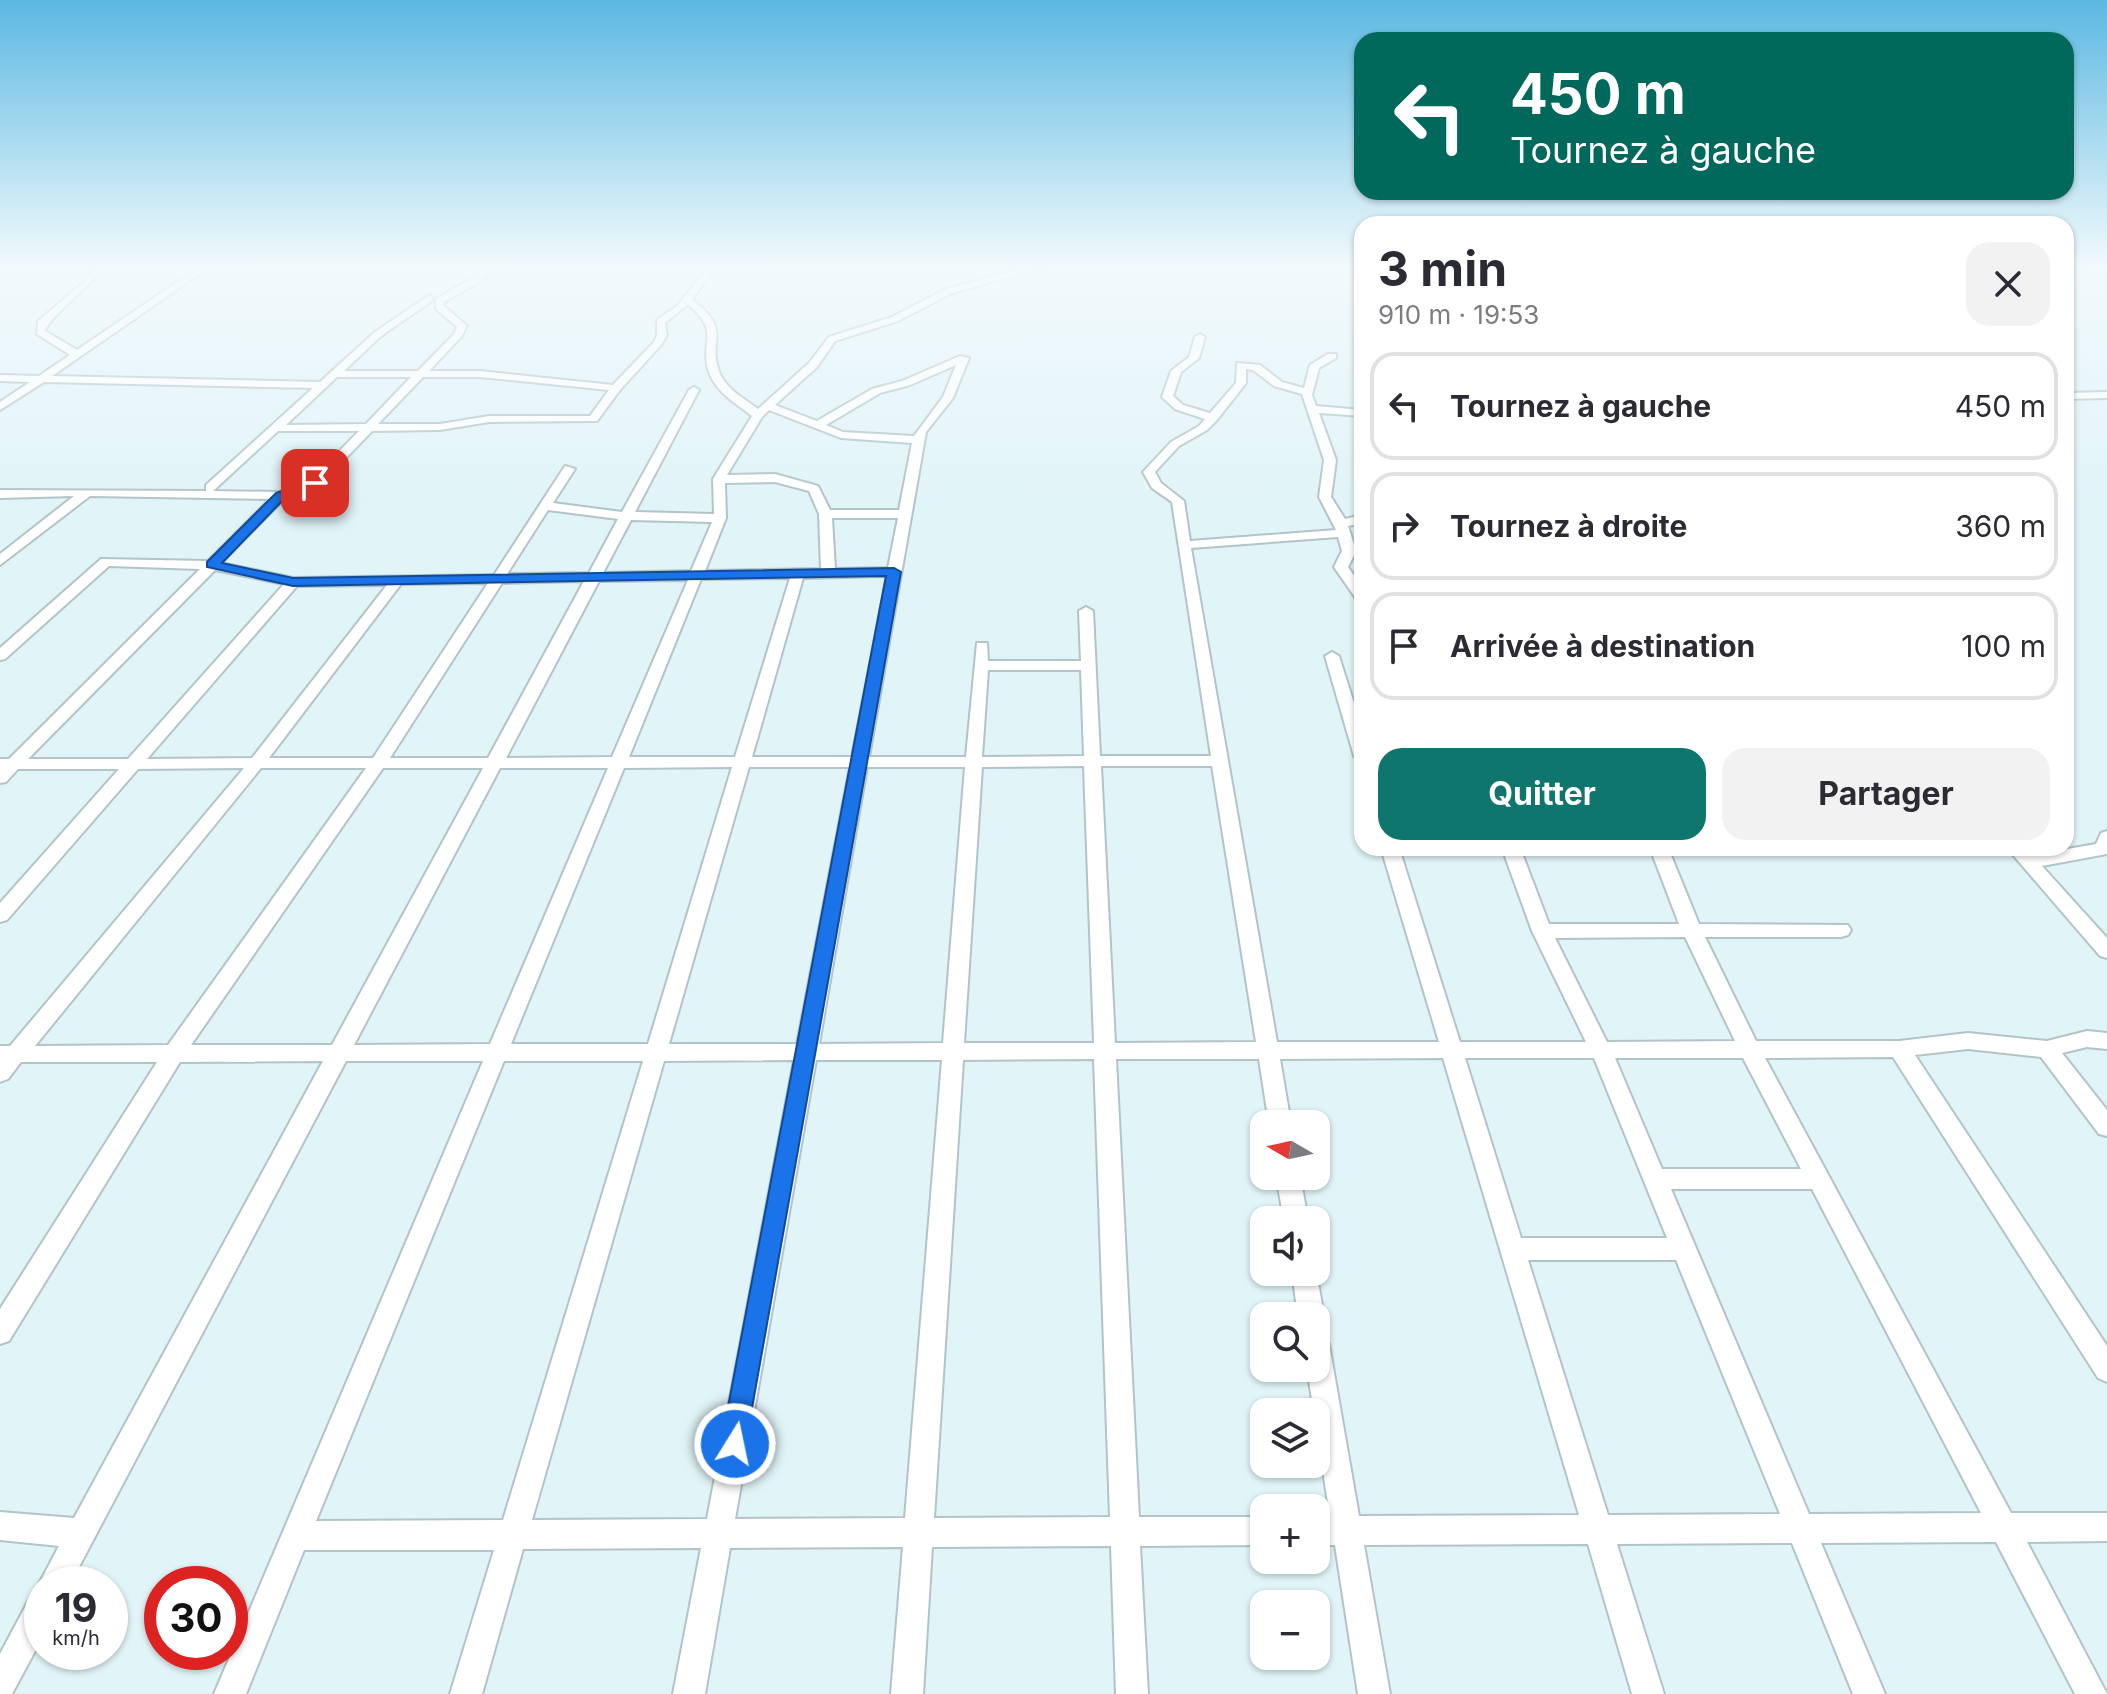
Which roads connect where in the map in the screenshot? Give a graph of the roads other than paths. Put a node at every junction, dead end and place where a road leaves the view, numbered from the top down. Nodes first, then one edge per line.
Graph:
1 (62, 345) edge
2 (92, 345) edge
3 (366, 345) edge
4 (448, 345) edge
5 (655, 345) edge
6 (714, 345) edge
7 (827, 345) edge
8 (1198, 345) edge
9 (78, 355) junction
10 (1332, 356) dead end
11 (419, 373) junction
12 (334, 374) junction
13 (0, 378) edge
14 (46, 378) junction
15 (322, 385) junction
16 (616, 388) junction
17 (694, 390) dead end
18 (1308, 392) junction
19 (2107, 395) edge
20 (2074, 396) edge
21 (768, 406) junction
22 (0, 407) edge
23 (1311, 409) junction
24 (1354, 412) edge
25 (758, 415) junction
26 (1213, 418) junction
27 (819, 425) junction
28 (368, 427) junction
29 (275, 428) junction
30 (918, 440) junction
31 (569, 469) dead end
32 (719, 479) junction
33 (210, 488) dead end
34 (87, 492) junction
35 (0, 494) edge
36 (280, 496) junction
37 (544, 506) junction
38 (825, 514) junction
39 (905, 514) junction
40 (626, 516) junction
41 (720, 518) junction
42 (1354, 523) edge
43 (1342, 528) junction
44 (1184, 545) junction
45 (0, 561) edge
46 (212, 565) junction
47 (828, 572) junction
48 (894, 572) junction
49 (798, 573) junction
50 (696, 574) junction
51 (594, 577) junction
52 (398, 579) junction
53 (497, 580) junction
54 (293, 582) junction
55 (1354, 586) edge
56 (1086, 611) dead end
57 (0, 656) edge
58 (1332, 656) dead end
59 (1088, 666) junction
60 (1354, 729) edge
61 (974, 761) junction
62 (1092, 761) junction
63 (1219, 761) junction
64 (618, 762) junction
65 (742, 762) junction
66 (859, 762) junction
67 (257, 763) junction
68 (378, 763) junction
69 (494, 763) junction
70 (7, 764) edge
71 (133, 764) junction
72 (0, 778) edge
73 (2107, 837) edge
74 (2074, 851) edge
75 (1392, 856) edge
76 (1514, 856) edge
77 (1662, 856) edge
78 (2023, 856) edge
79 (0, 915) edge
80 (1841, 930) dead end
81 (1542, 931) junction
82 (1692, 931) junction
83 (2103, 942) edge
84 (2107, 1041) edge
85 (1899, 1049) junction
86 (2047, 1049) junction
87 (1601, 1050) junction
88 (1750, 1050) junction
89 (1268, 1051) junction
90 (1452, 1051) junction
91 (175, 1052) junction
92 (1105, 1052) junction
93 (806, 1053) junction
94 (953, 1053) junction
95 (7, 1054) edge
96 (496, 1054) junction
97 (655, 1054) junction
98 (338, 1055) junction
99 (0, 1073) edge
100 (1278, 1110) edge
101 (2107, 1127) edge
102 (1655, 1179) junction
103 (1819, 1179) junction
104 (1512, 1249) junction
105 (1683, 1249) junction
106 (4, 1321) edge
107 (2107, 1369) edge
108 (1322, 1382) edge
109 (0, 1526) edge
110 (2004, 1527) junction
111 (2107, 1527) edge
112 (1800, 1528) junction
113 (1598, 1530) junction
114 (1250, 1531) edge
115 (1330, 1531) edge
116 (1347, 1531) junction
117 (1125, 1532) junction
118 (82, 1533) junction
119 (918, 1533) junction
120 (718, 1534) junction
121 (513, 1535) junction
122 (296, 1536) junction
123 (64, 1566) edge
124 (24, 1640) edge
125 (0, 1685) edge
126 (230, 1694) edge
127 (466, 1694) edge
128 (689, 1694) edge
129 (907, 1694) edge
130 (1132, 1694) edge
131 (1374, 1694) edge
132 (1648, 1694) edge
133 (1869, 1694) edge
134 (2092, 1694) edge

1 - 9 street
2 - 9 street
3 - 12 street
4 - 11 street
5 - 16 street
6 - 25 street
7 - 21 street
8 - 26 street
9 - 14 street
10 - 18 street
11 - 12 street
11 - 16 street
11 - 28 street
12 - 15 street
13 - 14 street
14 - 15 street
14 - 22 street
15 - 29 street
16 - 28 street
17 - 40 street
18 - 23 street
18 - 26 street
19 - 20 street
21 - 25 street
21 - 27 street
23 - 24 street
23 - 43 street
25 - 32 street
26 - 44 street
27 - 30 street
27 - 30 street
28 - 29 street
28 - 36 street
29 - 33 street
30 - 39 street
31 - 37 street
32 - 38 street
32 - 41 street
34 - 35 street
34 - 36 street
34 - 45 street
36 - 46 street
37 - 40 street
37 - 53 street
38 - 39 street
38 - 47 street
39 - 48 street
40 - 41 street
40 - 51 street
41 - 50 street
42 - 43 street
43 - 44 street
43 - 55 street
44 - 63 street
46 - 54 street
46 - 57 street
46 - 70 street
47 - 48 street
47 - 49 street
48 - 66 street
49 - 50 street
49 - 65 street
50 - 51 street
50 - 64 street
51 - 53 street
51 - 69 street
52 - 53 street
52 - 54 street
52 - 67 street
53 - 68 street
54 - 71 street
56 - 59 street
58 - 60 street
59 - 61 street
59 - 62 street
61 - 62 street
61 - 66 street
61 - 94 street
62 - 63 street
62 - 92 street
63 - 89 street
64 - 65 street
64 - 69 street
64 - 96 street
65 - 66 street
65 - 97 street
66 - 93 street
67 - 68 street
67 - 71 street
67 - 95 street
68 - 69 street
68 - 91 street
69 - 98 street
70 - 71 street
70 - 72 street
71 - 79 street
73 - 74 street
75 - 90 street
76 - 81 street
77 - 82 street
78 - 83 street
80 - 82 street
81 - 82 street
81 - 87 street
82 - 88 street
84 - 86 street
85 - 86 street
85 - 88 street
85 - 107 street
86 - 101 street
87 - 88 street
87 - 90 street
87 - 102 street
88 - 103 street
89 - 90 street
89 - 92 street
89 - 100 street
90 - 104 street
91 - 95 street
91 - 98 street
91 - 106 street
92 - 94 street
92 - 117 street
93 - 94 street
93 - 97 street
93 - 120 street
94 - 119 street
95 - 99 street
96 - 97 street
96 - 98 street
96 - 122 street
97 - 121 street
98 - 118 street
102 - 103 street
102 - 105 street
103 - 110 street
104 - 105 street
104 - 113 street
105 - 112 street
108 - 116 street
109 - 118 street
110 - 111 street
110 - 112 street
110 - 134 street
112 - 113 street
112 - 133 street
113 - 116 street
113 - 132 street
114 - 117 street
115 - 116 street
116 - 131 street
117 - 119 street
117 - 130 street
118 - 123 street
119 - 120 street
119 - 129 street
120 - 121 street
120 - 128 street
121 - 122 street
121 - 127 street
122 - 126 street
124 - 125 street

